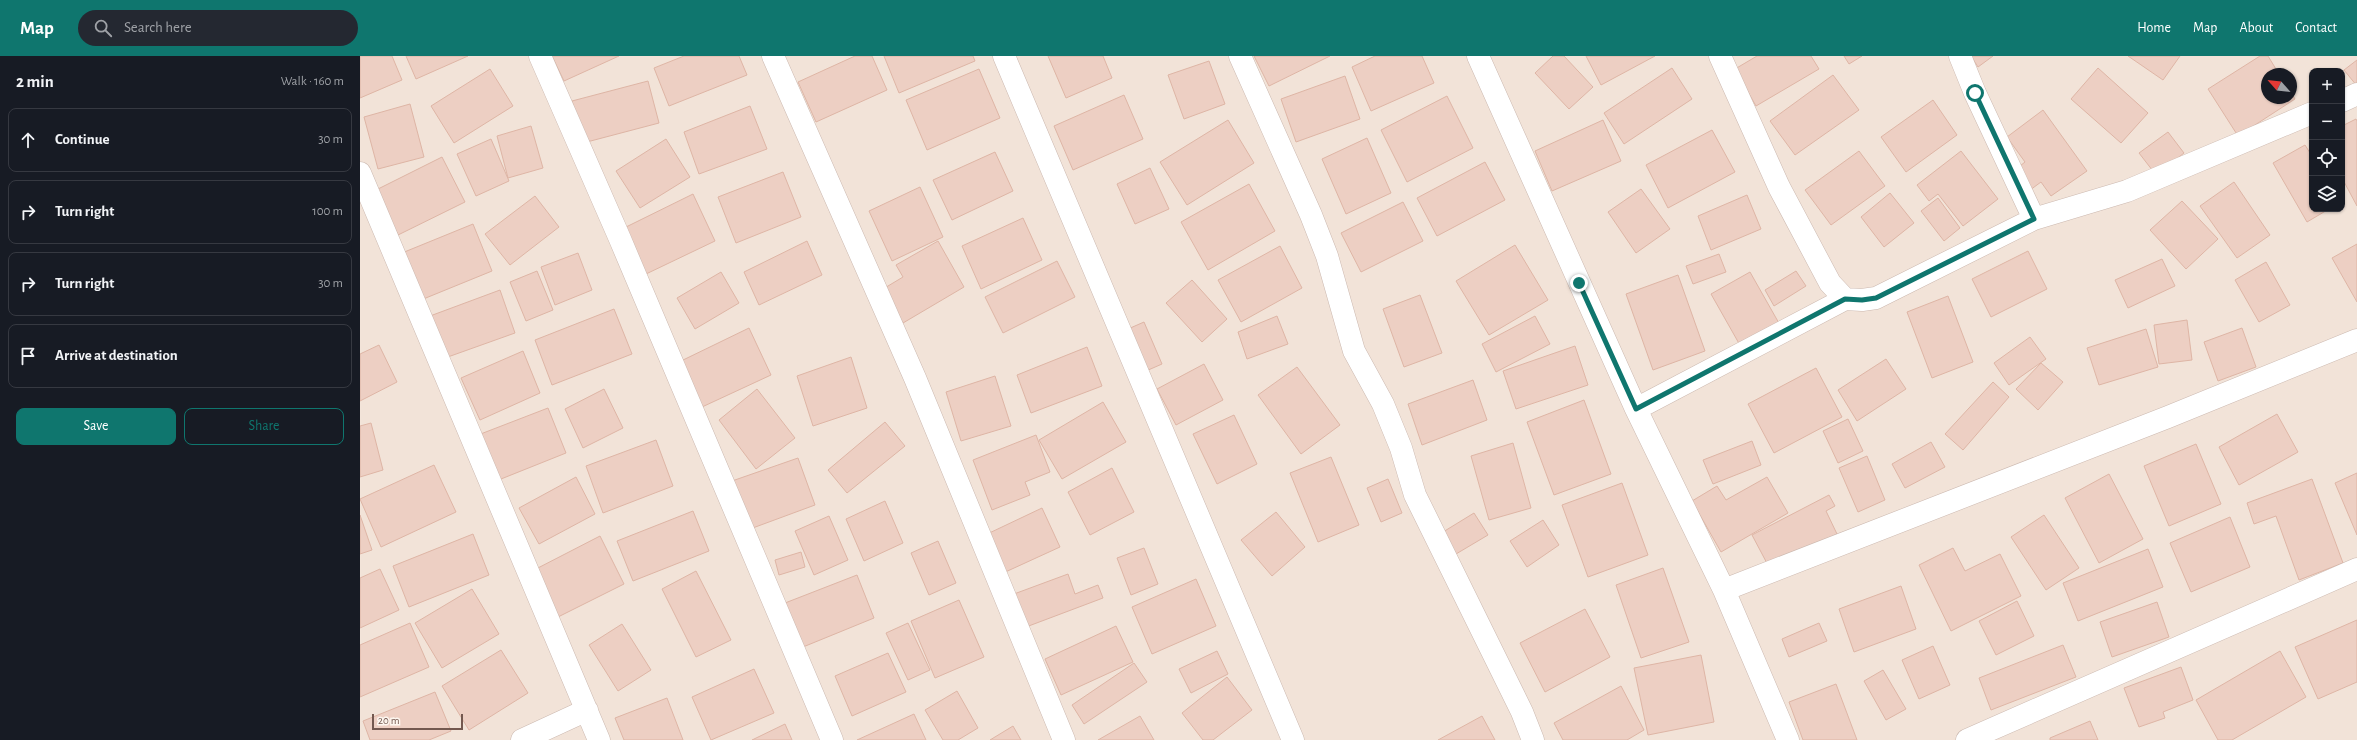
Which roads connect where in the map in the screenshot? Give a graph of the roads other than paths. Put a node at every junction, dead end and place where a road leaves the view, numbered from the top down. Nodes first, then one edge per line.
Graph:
1 (540, 56) edge
2 (773, 56) edge
3 (1004, 56) edge
4 (1240, 56) edge
5 (1478, 56) edge
6 (1720, 56) edge
7 (1960, 56) edge
8 (2357, 94) edge
9 (2345, 99) edge
10 (2309, 114) edge
11 (360, 173) edge
12 (2034, 219) junction
13 (1845, 299) junction
14 (2357, 340) edge
15 (1636, 409) junction
16 (2357, 570) edge
17 (1724, 590) junction
18 (586, 710) junction
19 (522, 740) edge
20 (599, 740) edge
21 (832, 740) edge
22 (1064, 740) edge
23 (1293, 740) edge
24 (1533, 740) edge
25 (1788, 740) edge
26 (1967, 740) edge

1 - 21 street
2 - 22 street
3 - 23 street
4 - 24 street
5 - 15 street
6 - 13 street
7 - 12 street
8 - 9 street
10 - 12 street
11 - 18 street
12 - 13 street
13 - 15 street
14 - 17 street
15 - 17 street
16 - 26 street
17 - 25 street
18 - 19 street
18 - 20 street

